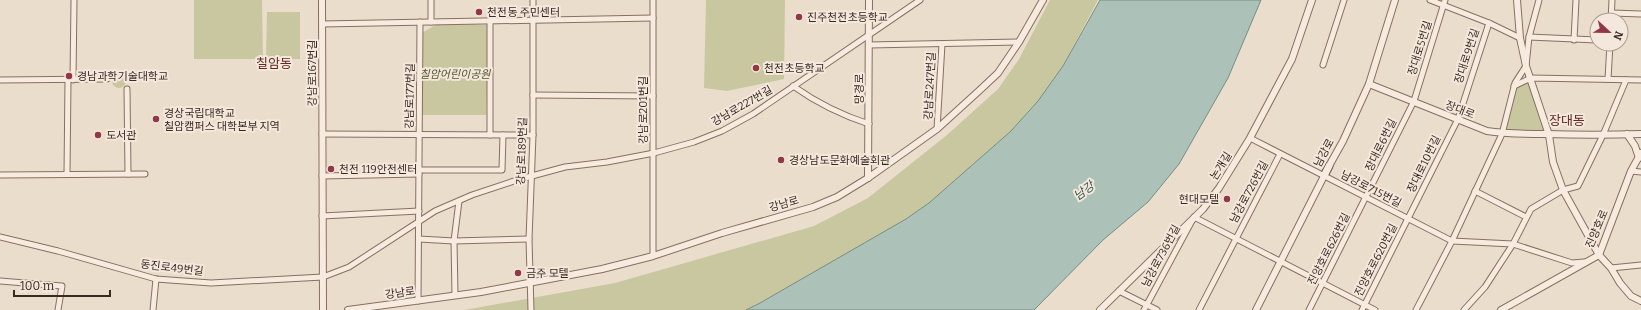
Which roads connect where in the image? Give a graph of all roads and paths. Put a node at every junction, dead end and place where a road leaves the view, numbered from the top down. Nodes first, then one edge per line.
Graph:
1 (74, 0) edge
2 (322, 0) edge
3 (431, 0) edge
4 (533, 0) edge
5 (653, 0) edge
6 (869, 0) edge
7 (920, 0) edge
8 (1043, 0) edge
9 (1312, 0) edge
10 (1344, 0) edge
11 (1395, 0) edge
12 (1430, 0) edge
13 (1517, 0) edge
14 (1539, 0) edge
15 (1576, 0) edge
16 (1612, 0) edge
17 (1444, 2) edge
18 (1612, 12) edge
19 (1629, 14) edge
20 (1641, 14) edge
21 (653, 18) junction
22 (533, 20) junction
23 (490, 21) junction
24 (420, 22) junction
25 (431, 22) junction
26 (1489, 23) junction
27 (322, 24) junction
28 (869, 35) junction
29 (1529, 37) junction
30 (1520, 38) junction
31 (1574, 40) junction
32 (1589, 40) edge
33 (1019, 42) junction
34 (942, 44) junction
35 (869, 45) junction
36 (1610, 52) edge
37 (1323, 65) dead end
38 (1526, 66) junction
39 (1531, 78) junction
40 (107, 79) dead end
41 (1608, 79) junction
42 (0, 80) edge
43 (71, 80) junction
44 (1626, 80) junction
45 (1641, 80) edge
46 (1369, 84) junction
47 (794, 86) junction
48 (1514, 86) junction
49 (127, 89) dead end
50 (533, 95) junction
51 (653, 96) junction
52 (1414, 102) junction
53 (1458, 119) junction
54 (868, 124) junction
55 (938, 129) junction
56 (322, 134) junction
57 (1502, 134) junction
58 (1548, 134) junction
59 (1627, 134) junction
60 (1641, 134) edge
61 (419, 135) junction
62 (490, 135) junction
63 (503, 135) junction
64 (533, 135) junction
65 (1603, 135) junction
66 (1250, 138) junction
67 (654, 153) junction
68 (1280, 154) junction
69 (1640, 155) edge
70 (1329, 166) joint
71 (1631, 171) junction
72 (419, 172) junction
73 (1641, 172) edge
74 (67, 174) junction
75 (128, 174) junction
76 (145, 174) dead end
77 (0, 175) edge
78 (322, 176) junction
79 (1324, 176) junction
80 (530, 177) junction
81 (868, 178) junction
82 (1563, 190) junction
83 (1475, 191) junction
84 (1366, 198) junction
85 (459, 201) junction
86 (419, 211) junction
87 (322, 216) junction
88 (1194, 217) junction
89 (1526, 217) junction
90 (1408, 219) junction
91 (418, 222) junction
92 (0, 237) edge
93 (419, 239) junction
94 (529, 239) junction
95 (1236, 239) junction
96 (454, 241) junction
97 (1452, 241) junction
98 (1513, 244) junction
99 (1599, 255) junction
100 (653, 256) junction
101 (1584, 262) junction
102 (1280, 263) junction
103 (1641, 265) edge
104 (1611, 268) junction
105 (322, 277) junction
106 (156, 279) junction
107 (0, 281) edge
108 (530, 282) junction
109 (1322, 284) junction
110 (1119, 291) junction
111 (455, 295) junction
112 (418, 301) junction
113 (1641, 301) edge
114 (1364, 307) edge
115 (1145, 308) edge
116 (58, 310) edge
117 (153, 310) edge
118 (323, 310) edge
119 (348, 310) edge
120 (531, 310) edge
121 (1100, 310) edge
122 (1157, 310) edge
123 (1199, 310) edge
124 (1256, 310) edge
125 (1309, 310) edge
126 (1375, 310) edge
127 (1416, 310) edge
128 (1464, 310) edge
129 (1501, 310) edge

1 - 43 street
2 - 27 street
3 - 25 street
4 - 22 street, 강남로189번길
5 - 21 street, 강남로201번길
6 - 28 street, 망경로
7 - 28 street, 강남로227번길
8 - 33 street, 강남로
9 - 66 street, 논개길
10 - 37 street
11 - 46 street, 남강로
12 - 17 street
13 - 30 street
14 - 29 street
15 - 31 street
16 - 18 street
17 - 26 street
17 - 52 street, 장대로5번길
19 - 20 street
21 - 22 street
21 - 51 street, 강남로201번길
22 - 23 street
22 - 50 street, 강남로189번길
23 - 25 street
23 - 62 street
24 - 25 street
24 - 27 street, 강남로167번길
24 - 61 street, 강남로177번길
26 - 30 street
26 - 53 street, 장대로9번길
27 - 56 street, 강남로167번길
28 - 35 street, 망경로
28 - 47 street, 강남로227번길
29 - 31 street
29 - 38 street
30 - 38 street
31 - 32 street
33 - 34 street, 강남로247번길
33 - 55 street, 강남로
34 - 35 street, 강남로247번길
34 - 55 street, 강남로247번길
35 - 54 street, 망경로
36 - 41 street
38 - 39 street
38 - 48 street
39 - 41 street
39 - 48 street
39 - 58 street
40 - 43 street
41 - 44 street
42 - 43 street
43 - 74 street
44 - 45 street
44 - 65 street
46 - 52 street, 장대로
46 - 70 street, 남강로
47 - 54 street
47 - 67 street, 강남로227번길
48 - 57 street
49 - 75 street
50 - 51 street
50 - 64 street, 강남로189번길
51 - 67 street, 강남로201번길
52 - 53 street, 장대로
52 - 84 street, 장대로6번길
53 - 57 street, 장대로
53 - 90 street, 장대로10번길
54 - 81 street, 망경로
55 - 81 street, 강남로
56 - 61 street
56 - 78 street, 강남로167번길
57 - 58 street, 장대로
57 - 83 street
58 - 65 street, 장대로
58 - 82 street
59 - 60 street, 장대로
59 - 65 street, 장대로
59 - 69 street
61 - 62 street
61 - 72 street, 강남로177번길
62 - 63 street
63 - 64 street
63 - 72 street, 강남로189번길
64 - 80 street, 강남로189번길
65 - 82 street
66 - 68 street, 남강로715번길
66 - 88 street, 논개길
67 - 80 street, 강남로227번길
67 - 100 street, 강남로201번길
68 - 79 street, 남강로715번길
68 - 95 street, 남강로726번길
69 - 71 street, 진양호로
70 - 79 main road, 남강로
71 - 73 street
71 - 99 street, 진양호로
72 - 78 street
72 - 86 street, 강남로177번길
74 - 75 street
74 - 77 street
75 - 76 street
78 - 87 street, 강남로167번길
79 - 84 street, 남강로715번길
79 - 102 street, 남강로
80 - 85 street, 강남로227번길
80 - 94 street, 강남로189번길
81 - 100 street, 강남로
82 - 89 street
82 - 99 street
83 - 89 street
83 - 97 street
84 - 90 street, 남강로715번길
84 - 109 street, 진양호로626번길
85 - 91 street, 동진로49번길
85 - 96 street
86 - 87 street
86 - 91 street, 강남로177번길
87 - 105 street, 강남로167번길
88 - 95 street, 남강로726번길
88 - 110 street, 논개길
88 - 115 street, 남강로736번길
89 - 98 street
90 - 97 street, 남강로715번길
90 - 114 street, 진양호로620번길
91 - 93 street, 강남로177번길
91 - 105 street, 동진로49번길
92 - 106 street, 동진로49번길
93 - 96 street
93 - 112 street, 강남로177번길
94 - 96 street
94 - 108 street, 강남로189번길
95 - 102 street, 남강로726번길
95 - 123 street, 남강로726번길
96 - 111 street
97 - 98 street
97 - 127 street
98 - 101 street
98 - 128 street
99 - 101 street, 진양호로
99 - 104 street
100 - 108 street, 강남로
101 - 129 street, 진양호로
102 - 109 street, 남강로726번길
102 - 124 street, 남강로
103 - 104 street
104 - 113 street
105 - 106 street, 동진로49번길
105 - 118 street, 강남로167번길
106 - 117 street
107 - 116 street
108 - 111 street, 강남로
108 - 120 street, 강남로189번길
109 - 114 street, 남강로726번길
109 - 125 street, 진양호로626번길
110 - 115 street, 남강로736번길
110 - 121 street, 논개길
111 - 112 street, 강남로
112 - 119 street, 강남로
114 - 126 street, 남강로726번길
115 - 122 street, 남강로736번길

